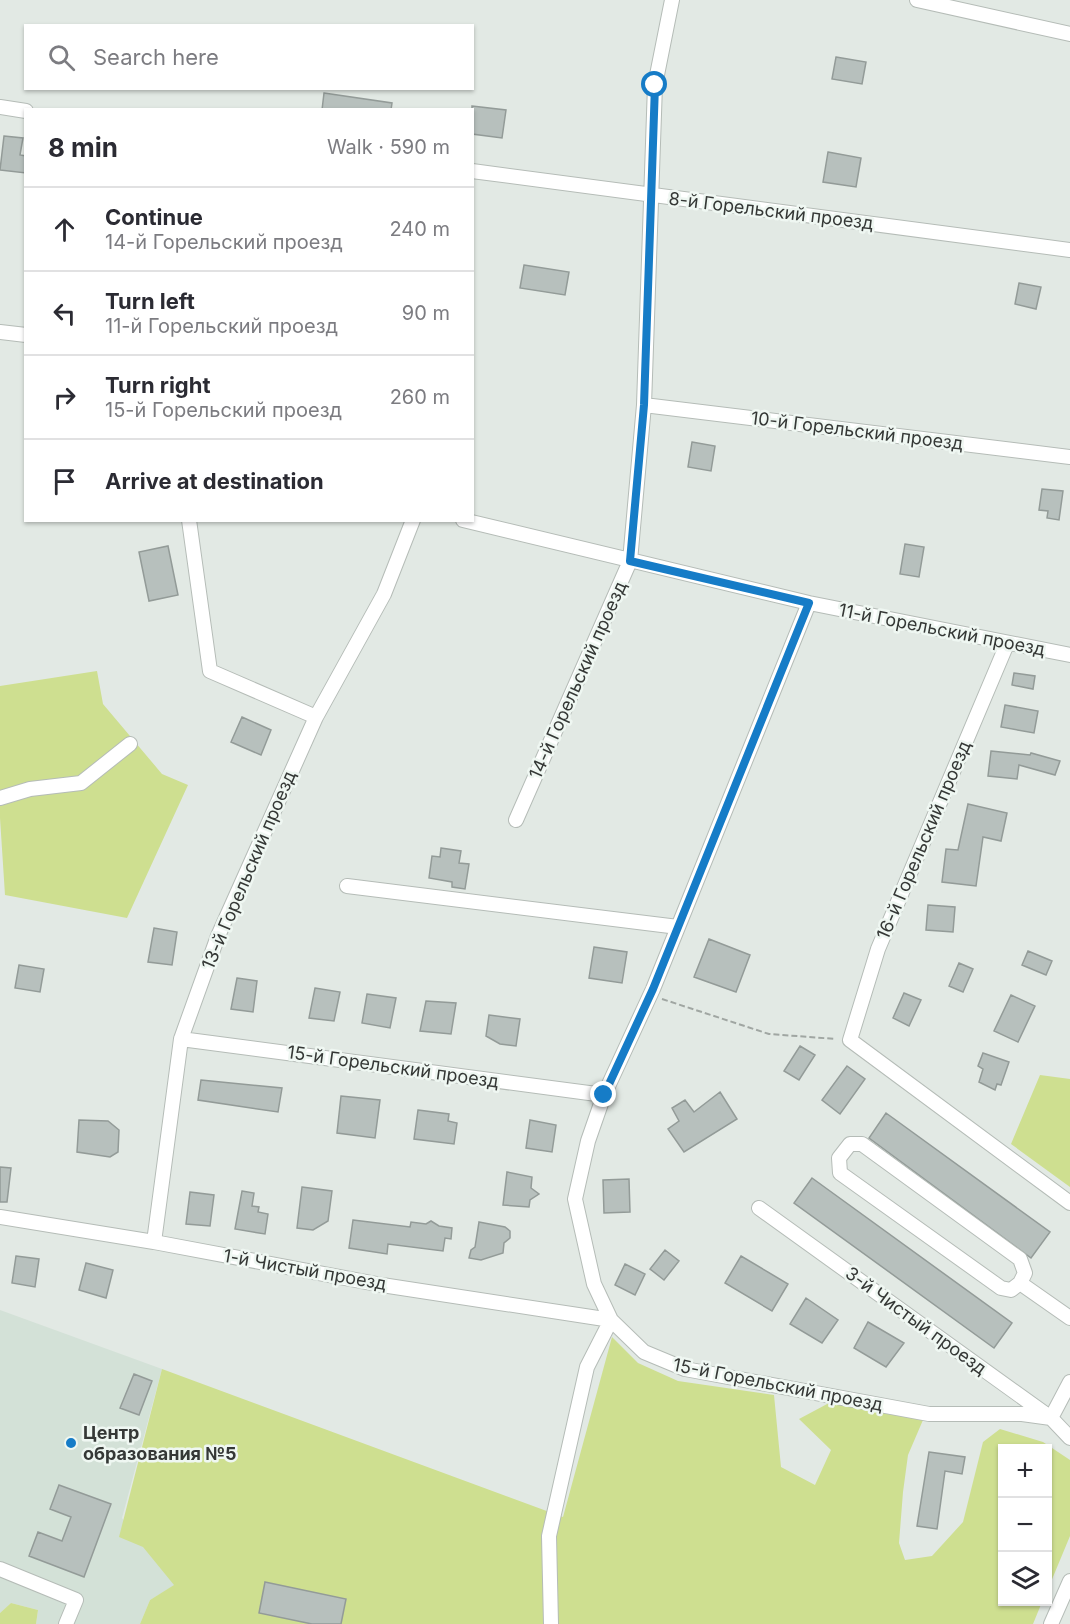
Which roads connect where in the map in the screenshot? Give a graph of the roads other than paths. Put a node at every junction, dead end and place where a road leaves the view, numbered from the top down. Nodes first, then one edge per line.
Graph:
1 (672, 0) edge
2 (917, 0) edge
3 (1070, 34) edge
4 (0, 107) edge
5 (24, 111) edge
6 (474, 171) edge
7 (651, 195) junction
8 (1070, 250) edge
9 (0, 332) edge
10 (24, 335) edge
11 (644, 405) junction
12 (1070, 457) edge
13 (189, 522) edge
14 (412, 522) edge
15 (471, 522) edge
16 (630, 561) junction
17 (809, 603) junction
18 (1007, 644) junction
19 (1070, 656) edge
20 (316, 717) junction
21 (130, 744) dead end
22 (0, 798) edge
23 (516, 820) dead end
24 (347, 886) dead end
25 (678, 927) junction
26 (181, 1039) junction
27 (604, 1095) junction
28 (1070, 1203) edge
29 (759, 1208) dead end
30 (0, 1217) edge
31 (154, 1242) junction
32 (1020, 1283) junction
33 (1070, 1318) edge
34 (611, 1320) junction
35 (1070, 1382) edge
36 (1051, 1418) junction
37 (1070, 1438) edge
38 (0, 1569) edge
39 (1070, 1581) edge
40 (66, 1624) edge
41 (551, 1624) edge
42 (1051, 1624) edge

1 - 7 street, 14-й Горельский проезд
2 - 3 street
4 - 5 street
6 - 7 street, 8-й Горельский проезд
7 - 8 street, 8-й Горельский проезд
7 - 11 street, 14-й Горельский проезд
9 - 10 street
11 - 12 street, 10-й Горельский проезд
11 - 16 street, 14-й Горельский проезд
13 - 20 street
14 - 20 street, 13-й Горельский проезд
15 - 16 street, 11-й Горельский проезд
16 - 17 street, 11-й Горельский проезд
16 - 23 street, 14-й Горельский проезд
17 - 18 street, 11-й Горельский проезд
17 - 25 street, 15-й Горельский проезд
18 - 19 street, 11-й Горельский проезд
18 - 28 street, 16-й Горельский проезд
20 - 26 street, 13-й Горельский проезд
21 - 22 street
24 - 25 street
25 - 27 street, 15-й Горельский проезд
26 - 27 street, 15-й Горельский проезд
26 - 31 street, 13-й Горельский проезд
27 - 34 street, 15-й Горельский проезд
29 - 36 street, 3-й Чистый проезд
30 - 31 street, 1-й Чистый проезд
31 - 34 street, 1-й Чистый проезд
32 - 32 street
32 - 33 street
34 - 36 street, 15-й Горельский проезд
34 - 41 street
35 - 36 street
36 - 37 street, 3-й Чистый проезд
38 - 40 street
39 - 42 street

